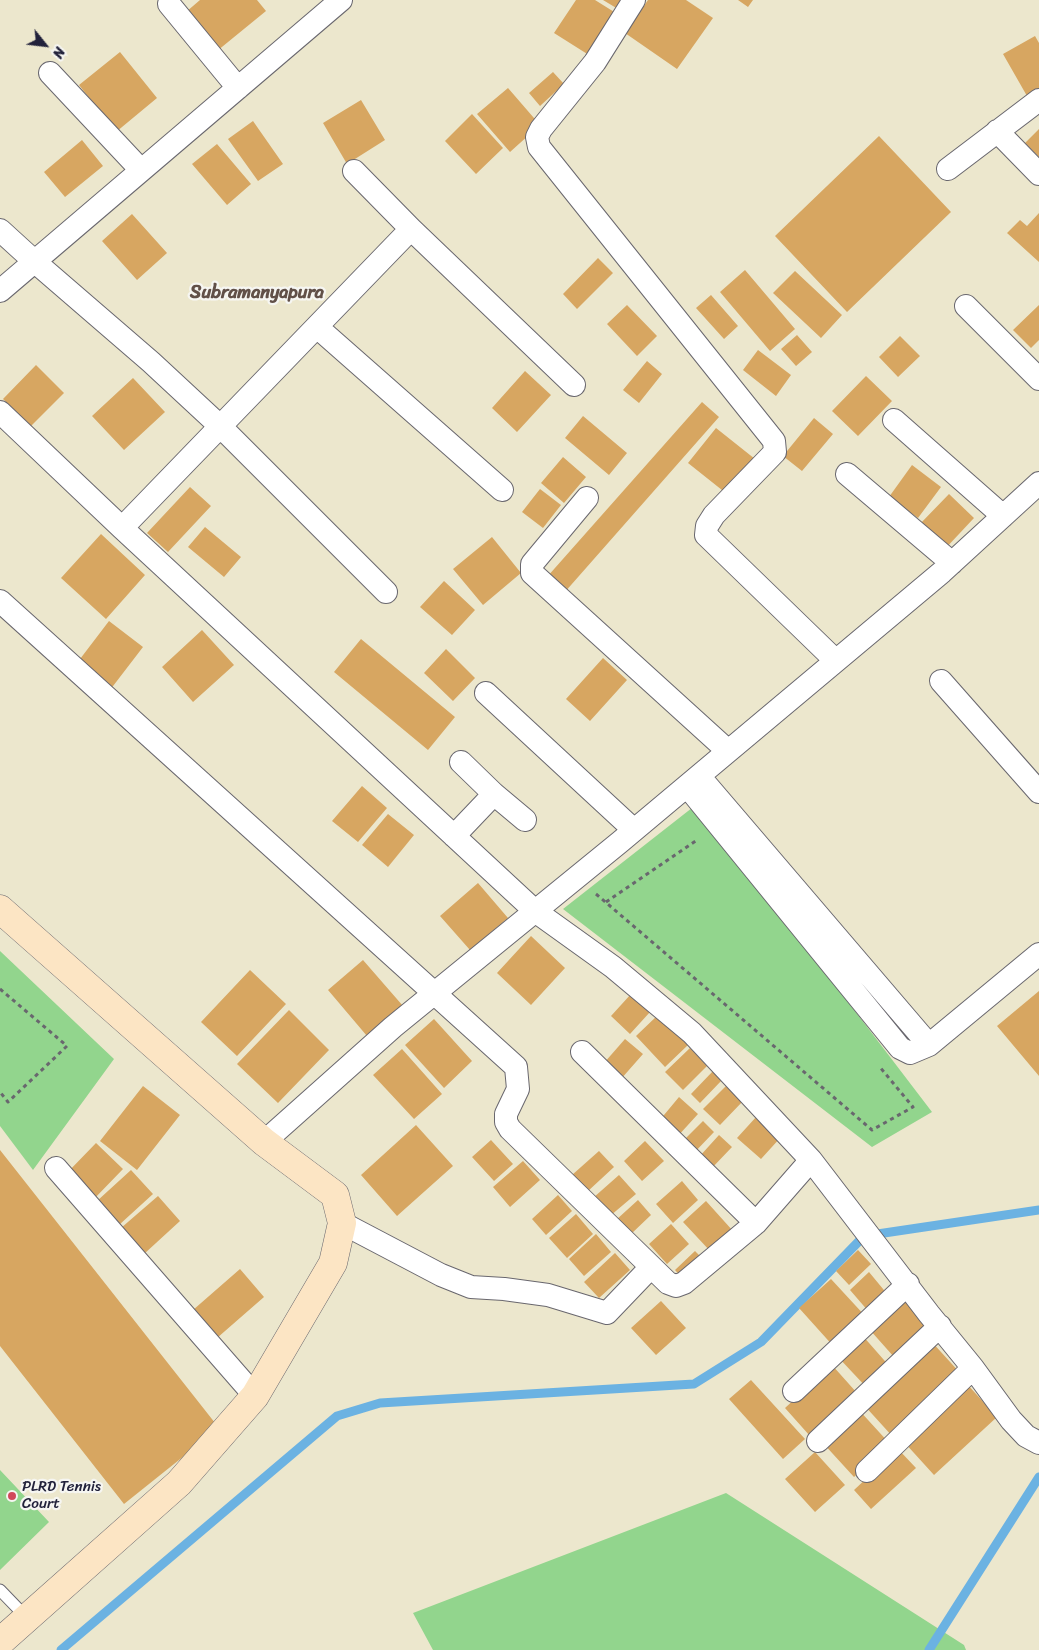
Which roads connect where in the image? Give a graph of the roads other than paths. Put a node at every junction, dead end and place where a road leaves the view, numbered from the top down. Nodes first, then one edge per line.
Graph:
1 (341, 0) edge
2 (634, 0) edge
3 (169, 4) dead end
4 (50, 73) dead end
5 (238, 88) junction
6 (1039, 100) edge
7 (997, 131) junction
8 (948, 169) dead end
9 (141, 170) junction
10 (354, 171) dead end
11 (1039, 174) edge
12 (411, 229) junction
13 (0, 230) edge
14 (34, 261) junction
15 (0, 291) edge
16 (966, 306) dead end
17 (317, 327) junction
18 (1039, 379) edge
19 (574, 385) dead end
20 (0, 412) edge
21 (894, 420) dead end
22 (221, 427) junction
23 (847, 474) dead end
24 (1039, 483) edge
25 (502, 490) dead end
26 (588, 498) dead end
27 (1003, 516) junction
28 (122, 528) junction
29 (952, 563) junction
30 (386, 592) dead end
31 (0, 601) edge
32 (836, 660) junction
33 (941, 681) dead end
34 (486, 693) dead end
35 (728, 751) junction
36 (461, 762) dead end
37 (693, 781) junction
38 (1039, 792) edge
39 (494, 794) junction
40 (525, 820) dead end
41 (634, 830) junction
42 (454, 836) junction
43 (0, 909) edge
44 (535, 911) junction
45 (1039, 954) edge
46 (434, 993) junction
47 (582, 1052) dead end
48 (264, 1142) junction
49 (811, 1160) junction
50 (56, 1168) dead end
51 (342, 1222) junction
52 (756, 1223) junction
53 (651, 1266) junction
54 (908, 1284) junction
55 (940, 1326) junction
56 (973, 1368) junction
57 (794, 1391) dead end
58 (255, 1396) junction
59 (818, 1440) dead end
60 (1039, 1443) edge
61 (868, 1471) dead end
62 (0, 1590) edge
63 (27, 1618) junction
64 (2, 1636) edge

1 - 5 street
2 - 32 street
3 - 5 street
4 - 9 street
5 - 9 street
6 - 7 street
7 - 8 street
7 - 11 street
9 - 14 street
10 - 12 street
12 - 17 street
12 - 19 street
13 - 14 street
14 - 15 street
14 - 22 street
16 - 18 street
17 - 22 street
17 - 25 street
20 - 28 street
21 - 27 street
22 - 28 street
22 - 30 street
23 - 29 street
24 - 27 street
26 - 35 street
27 - 29 street
28 - 42 street
29 - 32 street
31 - 46 street
32 - 35 street
33 - 38 street
34 - 41 street
35 - 37 street
36 - 39 street
37 - 41 street
37 - 45 street
39 - 40 street
39 - 42 street
41 - 44 street
42 - 44 street
43 - 48 street
44 - 46 street
44 - 49 street
46 - 48 street
46 - 53 street
47 - 52 street
48 - 51 street
49 - 52 street
49 - 54 street
50 - 58 street
51 - 53 street
51 - 58 street
52 - 53 street
54 - 55 street
54 - 57 street
55 - 56 street
55 - 59 street
56 - 60 street
56 - 61 street
58 - 63 street
62 - 63 lane
63 - 64 street

